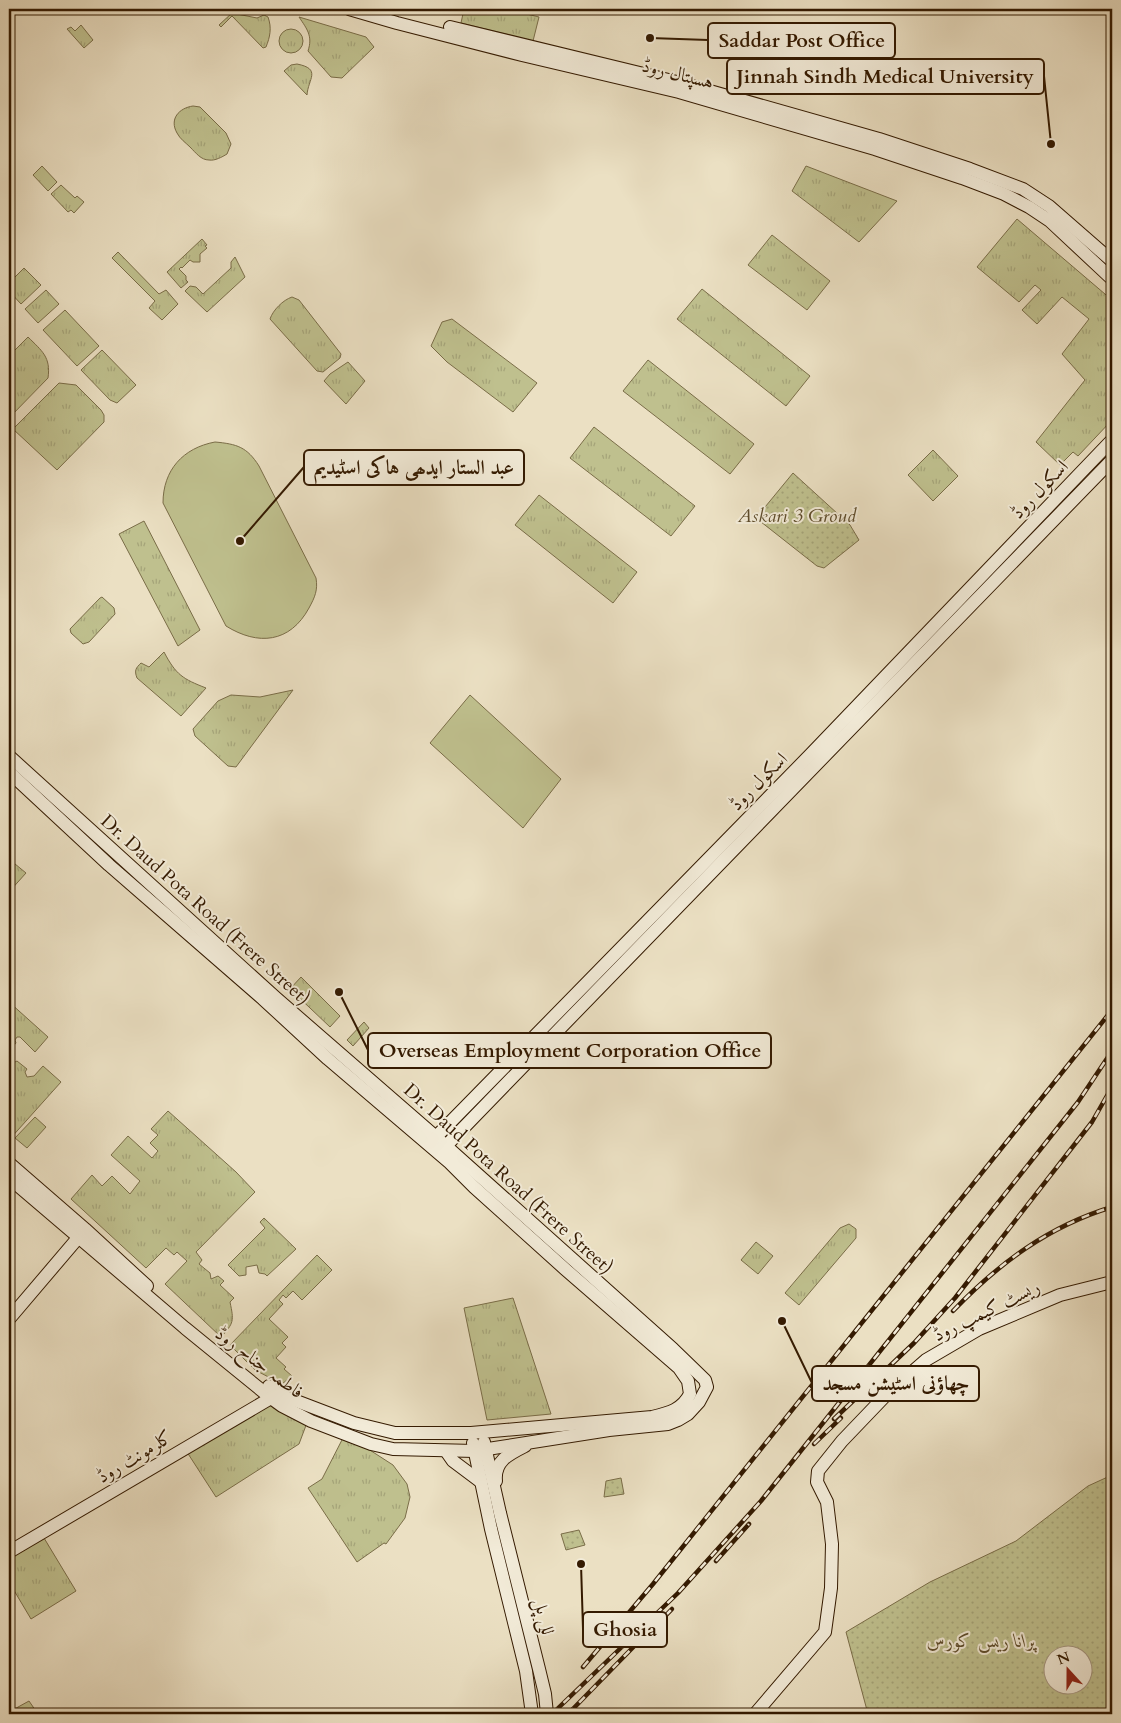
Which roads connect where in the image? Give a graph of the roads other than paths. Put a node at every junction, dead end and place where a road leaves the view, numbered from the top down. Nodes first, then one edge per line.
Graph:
1 (349, 9) edge
2 (377, 9) edge
3 (1112, 261) edge
4 (1112, 279) edge
5 (1112, 440) edge
6 (1112, 460) edge
7 (970, 597) junction
8 (9, 756) edge
9 (9, 772) edge
10 (562, 1018) junction
11 (432, 1141) junction
12 (442, 1150) junction
13 (9, 1163) edge
14 (9, 1178) edge
15 (82, 1233) junction
16 (1112, 1282) edge
17 (9, 1320) edge
18 (689, 1391) joint
19 (706, 1392) joint
20 (275, 1396) junction
21 (477, 1433) junction
22 (534, 1441) junction
23 (480, 1450) junction
24 (446, 1451) junction
25 (481, 1482) junction
26 (500, 1513) junction
27 (497, 1528) junction
28 (9, 1552) edge
29 (532, 1714) edge
30 (547, 1714) edge
31 (755, 1714) edge

1 - 4 main road, ہسپتال روڈ
2 - 3 main road, ہسپتال روڈ
5 - 7 main road, اسکول روڈ
6 - 7 main road, اسکول روڈ
7 - 10 main road, اسکول روڈ
8 - 11 main road, Dr. Daud Pota Road (Frere Street)
9 - 11 main road, Dr. Daud Pota Road (Frere Street)
10 - 11 main road, اسکول روڈ
10 - 12 main road, اسکول روڈ
11 - 12 main road, Dr. Daud Pota Road (Frere Street)
12 - 18 main road, Dr. Daud Pota Road (Frere Street)
12 - 19 main road, Dr. Daud Pota Road (Frere Street)
13 - 15 main road, فاطمہ جناح روڈ
14 - 15 main road, فاطمہ جناح روڈ
15 - 17 main road
15 - 20 main road, فاطمہ جناح روڈ
16 - 31 main road, ریسٹ کیمپ روڈ
18 - 21 main road, فاطمہ جناح روڈ
19 - 22 main road, فاطمہ جناح روڈ
20 - 21 main road, فاطمہ جناح روڈ
20 - 24 main road, فاطمہ جناح روڈ
20 - 28 main road, کلرمونٹ روڈ
21 - 23 main road
22 - 23 main road, فاطمہ جناح روڈ
22 - 26 main road
23 - 24 main road, فاطمہ جناح روڈ
23 - 25 main road
23 - 26 main road
24 - 25 main road
25 - 27 main road
26 - 27 main road
27 - 29 main road, للی پل
27 - 30 main road, للی پل

